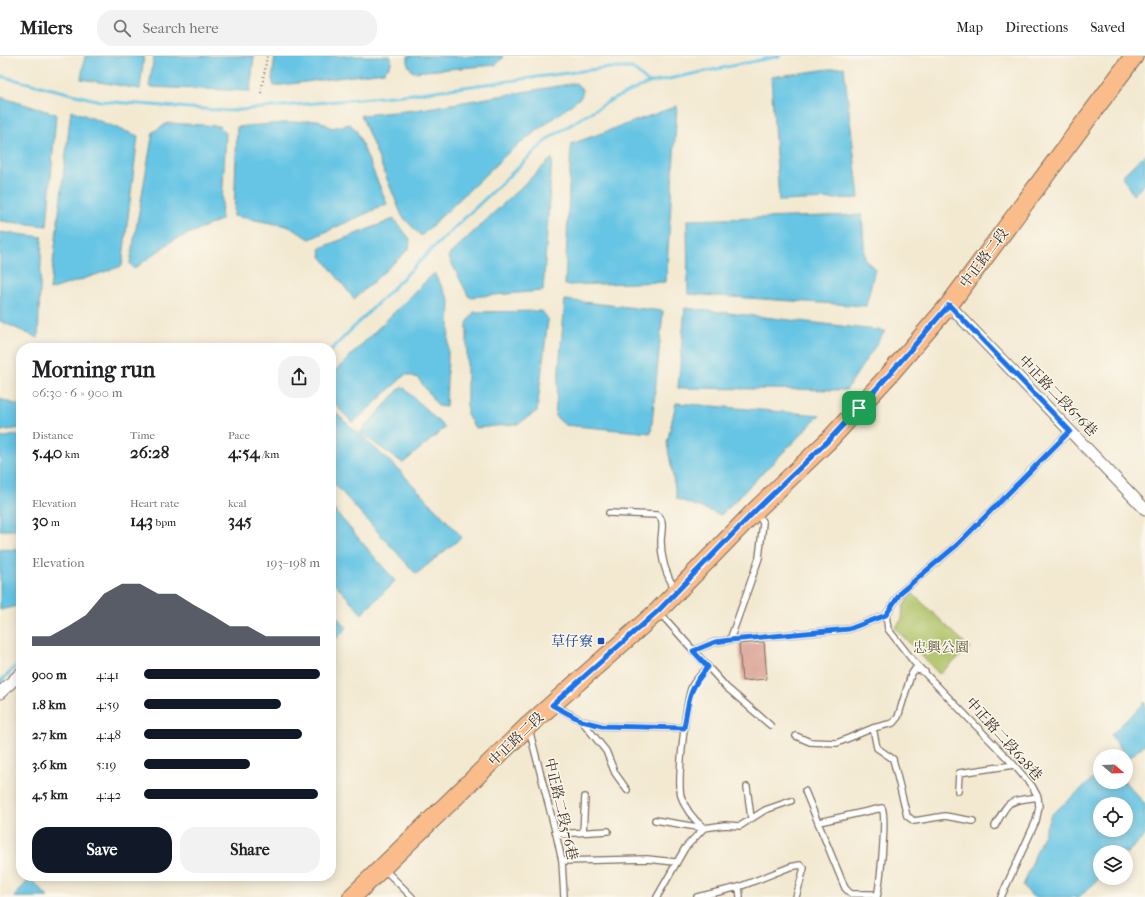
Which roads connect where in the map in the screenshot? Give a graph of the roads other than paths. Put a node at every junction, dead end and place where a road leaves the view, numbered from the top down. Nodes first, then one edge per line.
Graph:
1 (1134, 56) edge
2 (949, 305) junction
3 (1070, 431) junction
4 (1145, 509) edge
5 (756, 510) junction
6 (610, 513) dead end
7 (676, 591) junction
8 (658, 611) junction
9 (886, 615) junction
10 (730, 640) junction
11 (693, 651) junction
12 (708, 667) junction
13 (926, 673) junction
14 (16, 678) edge
15 (0, 693) edge
16 (552, 705) junction
17 (582, 721) junction
18 (770, 725) dead end
19 (528, 726) junction
20 (684, 728) junction
21 (873, 728) junction
22 (796, 736) dead end
23 (1014, 765) junction
24 (747, 787) dead end
25 (627, 790) dead end
26 (805, 791) dead end
27 (958, 791) dead end
28 (584, 797) dead end
29 (1038, 797) junction
30 (791, 801) dead end
31 (751, 818) junction
32 (655, 820) dead end
33 (973, 821) dead end
34 (819, 822) junction
35 (995, 826) dead end
36 (704, 828) junction
37 (608, 831) dead end
38 (583, 832) junction
39 (556, 834) junction
40 (562, 861) junction
41 (675, 862) junction
42 (382, 867) junction
43 (739, 887) junction
44 (352, 897) edge
45 (412, 897) edge
46 (564, 897) edge
47 (657, 897) edge
48 (697, 897) edge
49 (740, 897) edge
50 (796, 897) edge
51 (877, 897) edge
52 (1000, 897) edge

1 - 2 main road, 中正路二段
2 - 3 street, 中正路二段676巷
2 - 5 main road, 中正路二段
3 - 4 street, 中正路二段676巷
3 - 9 lane
5 - 7 main road, 中正路二段
5 - 10 lane
6 - 7 lane
7 - 8 main road, 中正路二段
8 - 11 lane
8 - 16 main road, 中正路二段
9 - 10 lane
9 - 13 lane, 中正路二段628巷
10 - 11 lane
11 - 12 lane
12 - 18 lane
12 - 20 lane
13 - 21 lane
13 - 23 lane, 中正路二段628巷
14 - 15 street
16 - 17 lane
16 - 19 main road, 中正路二段
17 - 20 lane
17 - 25 lane
19 - 39 lane, 中正路二段576巷
19 - 42 main road, 中正路二段
20 - 36 lane
21 - 22 lane
21 - 33 lane
23 - 27 lane
23 - 29 lane, 中正路二段628巷
24 - 31 lane
26 - 34 lane
28 - 38 lane
29 - 35 lane
29 - 52 lane, 中正路二段628巷
30 - 31 lane
31 - 36 lane
32 - 36 lane
34 - 51 lane
34 - 51 lane
36 - 41 lane
37 - 38 lane
38 - 39 lane
39 - 40 lane, 中正路二段576巷
40 - 41 lane
40 - 46 lane, 中正路二段576巷
41 - 47 lane
42 - 44 main road, 中正路二段
42 - 45 lane
43 - 48 lane
43 - 49 lane
43 - 50 lane

